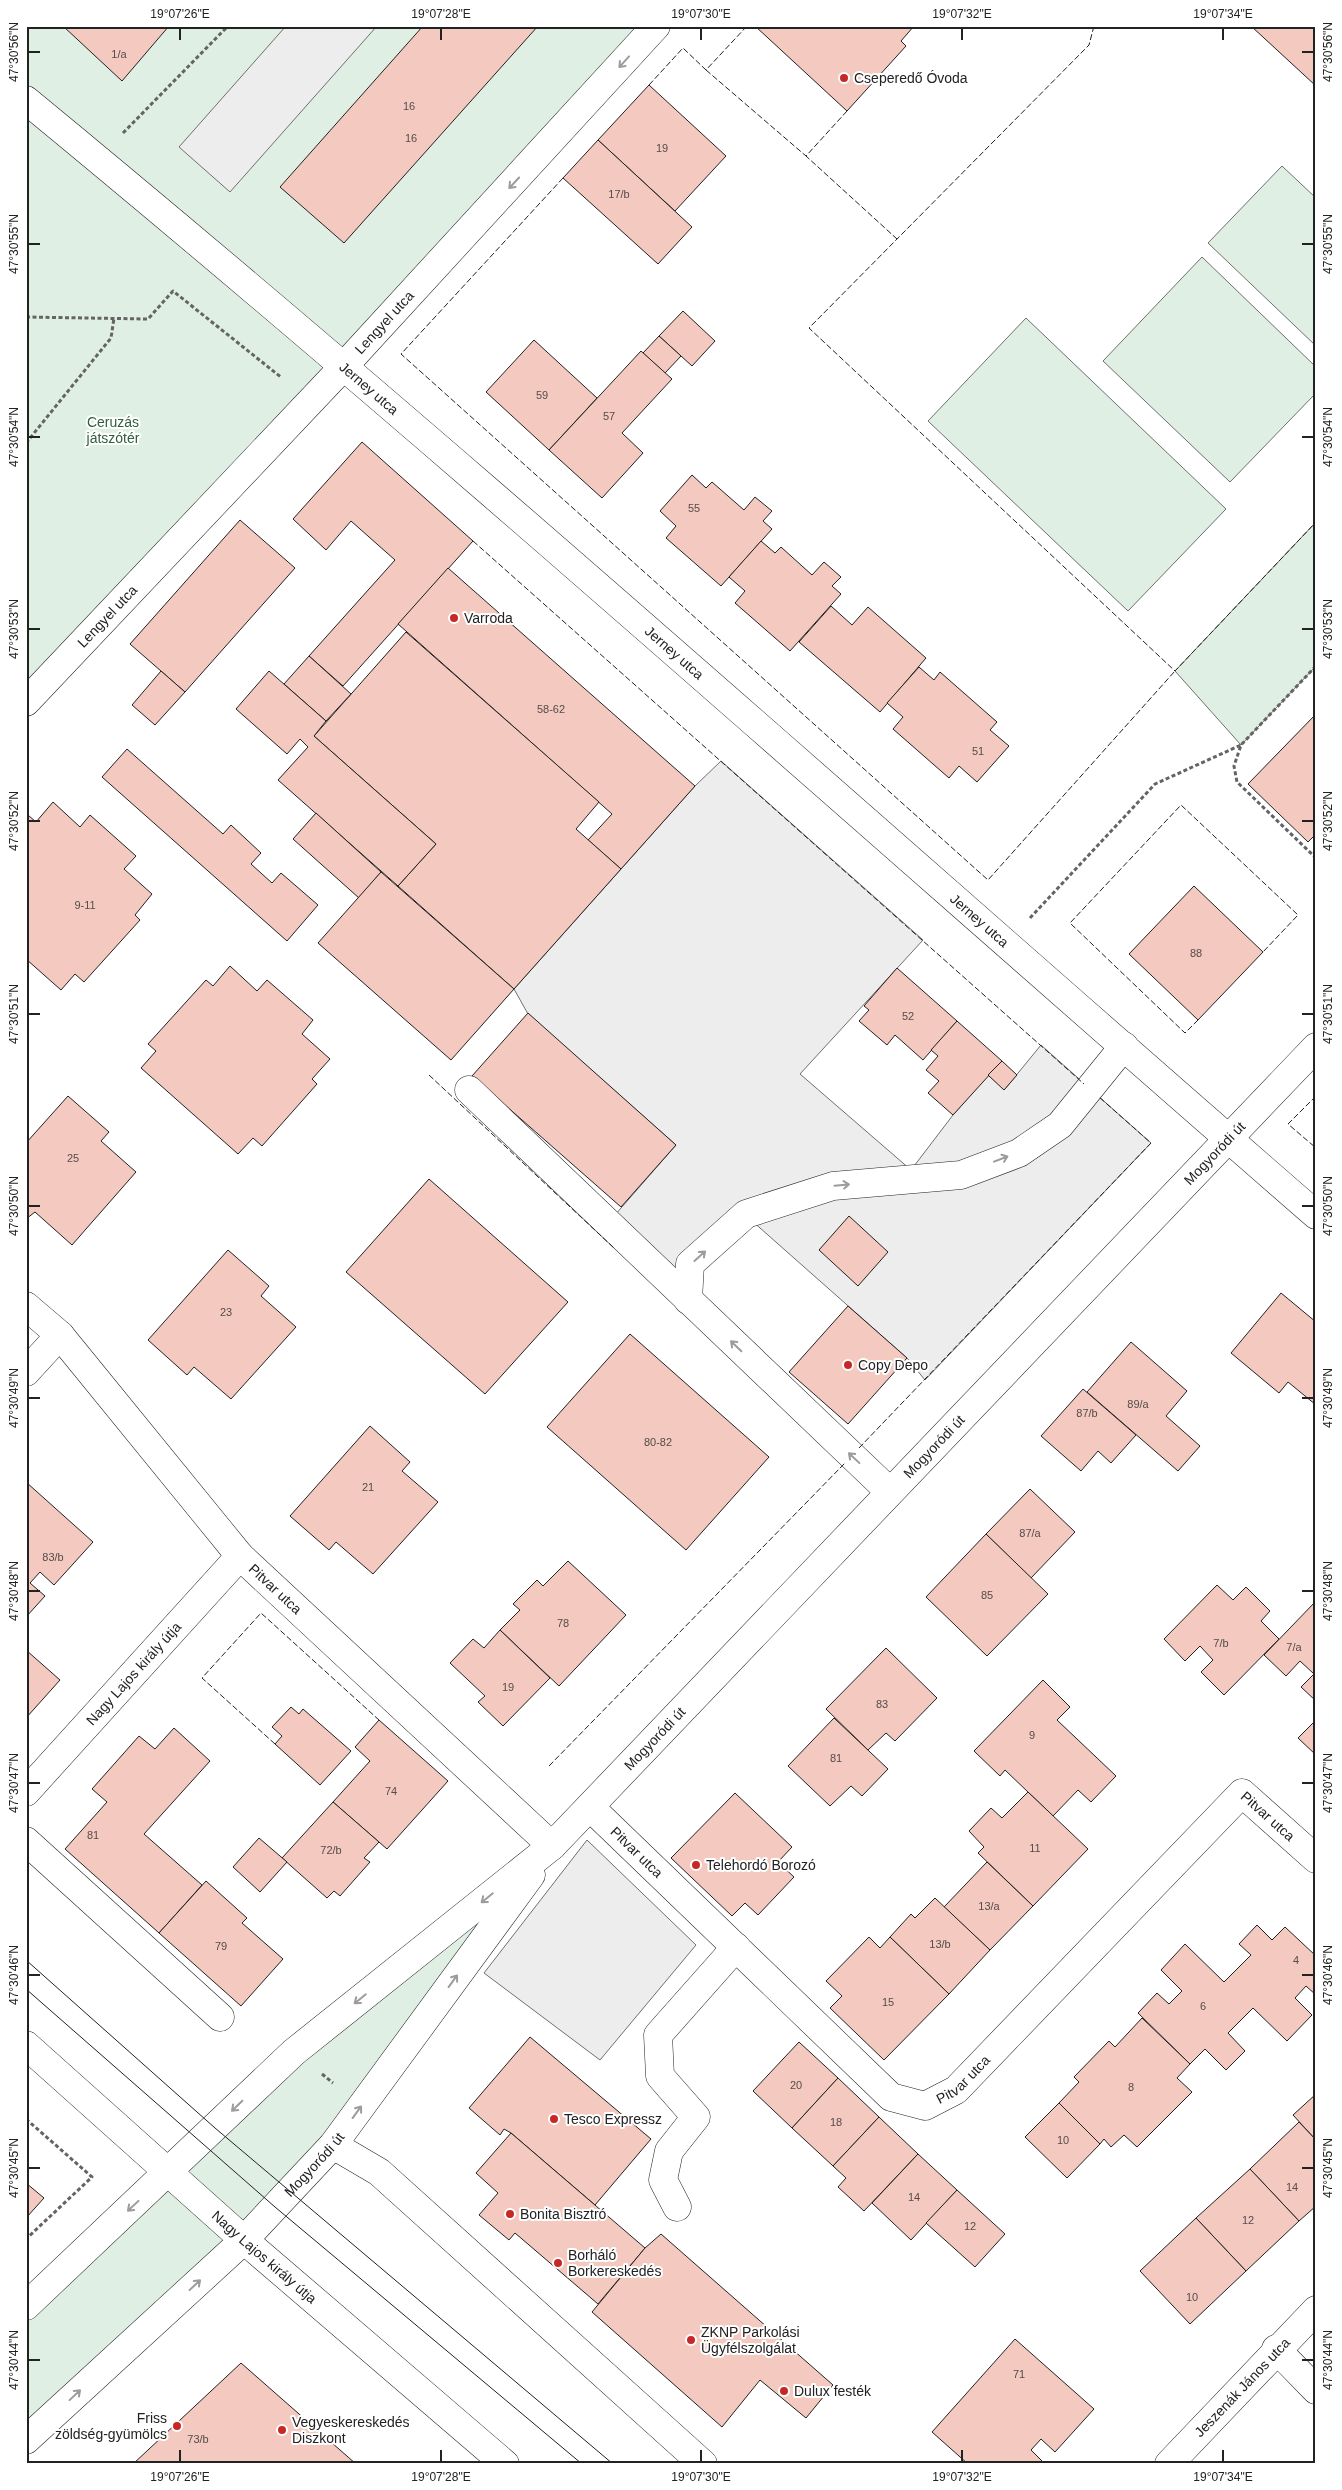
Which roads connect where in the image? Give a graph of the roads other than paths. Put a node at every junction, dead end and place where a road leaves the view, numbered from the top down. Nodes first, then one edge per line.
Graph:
1 (656, 26) edge
2 (26, 100) edge
3 (344, 366) junction
4 (26, 702) edge
5 (1124, 1046) junction
6 (1316, 1047) edge
7 (469, 1090) dead end
8 (1229, 1138) junction
9 (1316, 1214) edge
10 (688, 1300) junction
11 (26, 1306) edge
12 (60, 1336) junction
13 (26, 1372) edge
14 (889, 1491) junction
15 (240, 1556) junction
16 (26, 1792) edge
17 (590, 1807) junction
18 (26, 1841) edge
19 (552, 1846) junction
20 (1316, 1859) edge
21 (736, 1947) junction
22 (220, 2017) dead end
23 (26, 2045) edge
24 (333, 2145) junction
25 (168, 2173) junction
26 (677, 2207) dead end
27 (244, 2240) junction
28 (26, 2306) edge
29 (1316, 2310) edge
30 (1276, 2349) junction
31 (1316, 2390) edge
32 (26, 2440) edge
33 (505, 2464) edge
34 (703, 2464) edge
35 (1169, 2464) edge

1 -> 3 street, Lengyel utca
2 - 3 street, Jerney utca
3 - 4 street, Lengyel utca
3 - 5 street, Jerney utca
5 - 8 street, Jerney utca
10 -> 5 street
6 - 8 street, Mogyoródi út
7 - 10 street
8 - 9 street, Jerney utca
8 - 14 street, Mogyoródi út
14 -> 10 street
11 - 12 street, Pitvar utca
12 - 13 street
12 - 15 street, Pitvar utca
14 - 17 street, Mogyoródi út
15 - 16 street, Nagy Lajos király útja
15 - 19 street, Pitvar utca
17 - 19 street, Mogyoródi út
17 - 21 street, Pitvar utca
18 - 22 street
24 -> 19 street, Mogyoródi út
19 -> 25 street, Mogyoródi út
20 - 21 street, Pitvar utca
21 - 26 street
23 - 25 street, Nagy Lajos király útja
24 - 27 street, Mogyoródi út
24 - 34 street
25 - 27 street, Nagy Lajos király útja
25 -> 28 street, Mogyoródi út
32 -> 27 street, Mogyoródi út
27 - 33 street, Nagy Lajos király útja
29 - 30 street, Jeszenák János utca
30 - 31 street
30 - 35 street, Jeszenák János utca

